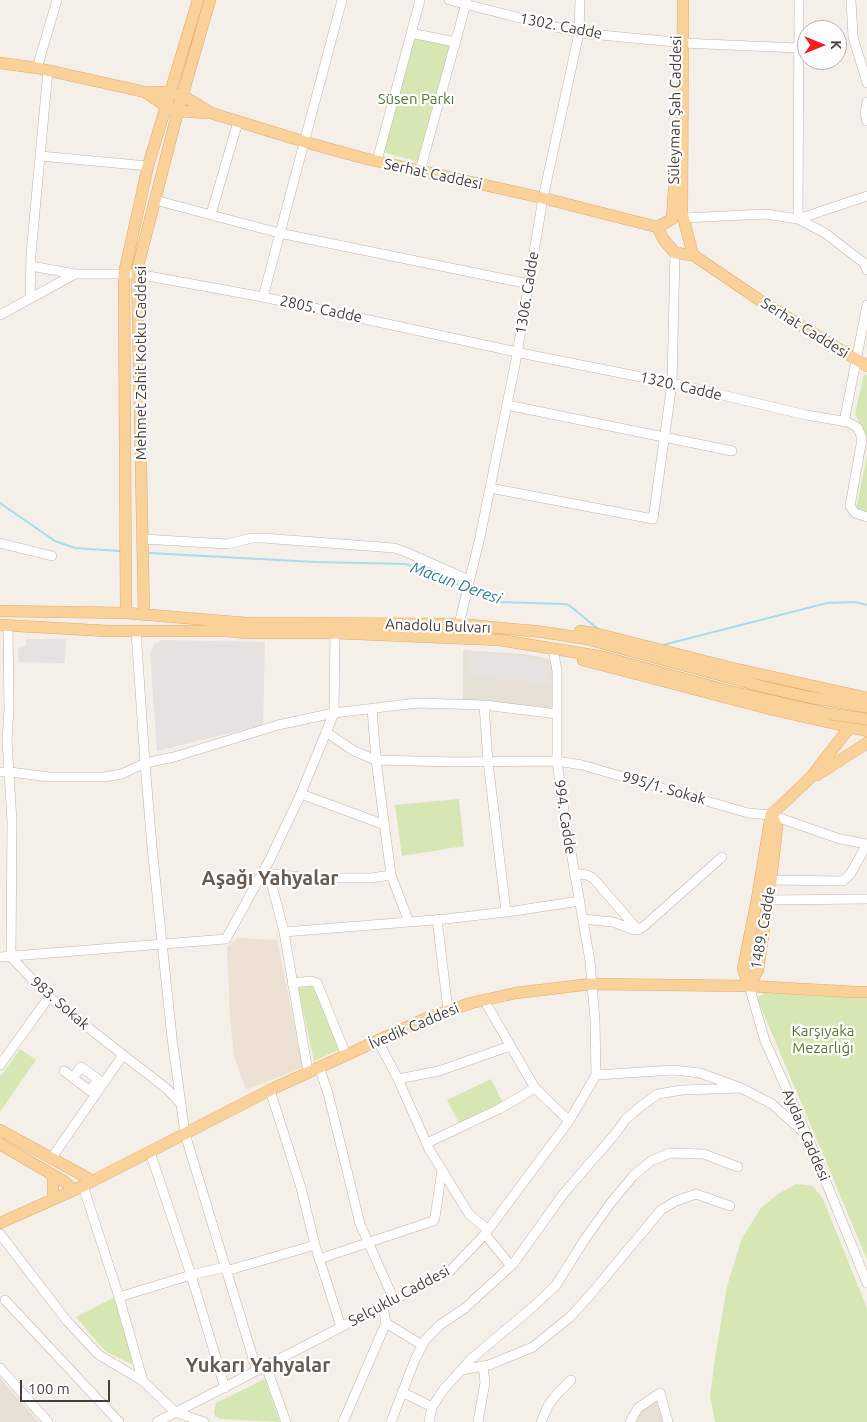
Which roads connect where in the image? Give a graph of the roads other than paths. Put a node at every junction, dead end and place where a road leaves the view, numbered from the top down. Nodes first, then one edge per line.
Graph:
1 (57, 0) edge
2 (198, 0) edge
3 (210, 0) edge
4 (342, 0) edge
5 (420, 0) edge
6 (449, 0) edge
7 (580, 0) edge
8 (676, 0) edge
9 (683, 0) edge
10 (799, 0) edge
11 (851, 0) edge
12 (466, 2) edge
13 (799, 20) edge
14 (411, 33) junction
15 (579, 33) junction
16 (455, 42) junction
17 (679, 42) junction
18 (797, 48) edge
19 (0, 62) edge
20 (42, 69) junction
21 (798, 70) edge
22 (867, 83) edge
23 (145, 92) junction
24 (170, 92) junction
25 (183, 96) junction
26 (867, 102) edge
27 (166, 106) junction
28 (178, 111) junction
29 (211, 113) junction
30 (867, 121) edge
31 (238, 122) junction
32 (305, 142) junction
33 (40, 156) junction
34 (377, 161) junction
35 (148, 166) junction
36 (420, 171) junction
37 (867, 196) edge
38 (543, 198) junction
39 (155, 200) junction
40 (211, 214) junction
41 (679, 217) junction
42 (798, 219) junction
43 (657, 228) junction
44 (279, 233) junction
45 (675, 253) junction
46 (693, 255) junction
47 (30, 266) junction
48 (867, 270) edge
49 (75, 274) junction
50 (124, 274) junction
51 (137, 274) junction
52 (529, 284) junction
53 (263, 297) junction
54 (30, 299) junction
55 (867, 305) edge
56 (0, 315) edge
57 (517, 352) junction
58 (857, 360) junction
59 (867, 366) edge
60 (672, 383) junction
61 (507, 405) junction
62 (844, 422) junction
63 (665, 437) junction
64 (732, 450) dead end
65 (490, 488) junction
66 (867, 517) edge
67 (143, 539) junction
68 (0, 543) edge
69 (52, 556) dead end
70 (468, 586) junction
71 (0, 611) edge
72 (126, 614) junction
73 (144, 615) junction
74 (459, 624) junction
75 (4, 626) edge
76 (136, 631) junction
77 (543, 632) junction
78 (335, 633) junction
79 (554, 648) junction
80 (867, 698) edge
81 (484, 705) junction
82 (867, 707) edge
83 (372, 709) junction
84 (4, 710) edge
85 (867, 712) edge
86 (334, 713) junction
87 (557, 714) junction
88 (867, 719) edge
89 (852, 727) junction
90 (867, 731) edge
91 (326, 732) junction
92 (867, 743) edge
93 (376, 760) junction
94 (556, 761) junction
95 (488, 762) junction
96 (145, 763) junction
97 (0, 772) edge
98 (10, 772) junction
99 (810, 778) junction
100 (301, 794) junction
101 (771, 815) junction
102 (385, 825) junction
103 (867, 844) edge
104 (722, 857) dead end
105 (266, 873) junction
106 (574, 873) junction
107 (391, 875) junction
108 (771, 880) junction
109 (763, 899) junction
110 (867, 899) edge
111 (580, 901) junction
112 (506, 912) junction
113 (584, 919) junction
114 (437, 920) junction
115 (409, 922) junction
116 (638, 930) junction
117 (284, 932) junction
118 (162, 945) junction
119 (0, 957) edge
120 (11, 957) junction
121 (292, 983) junction
122 (591, 984) junction
123 (749, 986) junction
124 (855, 992) junction
125 (867, 992) edge
126 (48, 997) junction
127 (484, 1000) junction
128 (867, 1000) edge
129 (448, 1010) junction
130 (378, 1041) junction
131 (510, 1046) junction
132 (123, 1055) junction
133 (346, 1056) junction
134 (0, 1065) edge
135 (319, 1067) junction
136 (64, 1071) dead end
137 (308, 1072) junction
138 (596, 1075) junction
139 (73, 1078) dead end
140 (398, 1079) junction
141 (535, 1088) junction
142 (740, 1088) junction
143 (270, 1090) junction
144 (182, 1105) junction
145 (569, 1121) junction
146 (0, 1130) edge
147 (185, 1134) junction
148 (807, 1136) junction
149 (426, 1143) junction
150 (0, 1144) edge
151 (150, 1152) junction
152 (51, 1159) junction
153 (738, 1167) dead end
154 (442, 1170) junction
155 (53, 1175) junction
156 (83, 1186) junction
157 (53, 1199) junction
158 (730, 1206) dead end
159 (0, 1223) edge
160 (486, 1232) junction
161 (0, 1234) edge
162 (368, 1242) junction
163 (315, 1245) junction
164 (319, 1259) junction
165 (511, 1266) junction
166 (226, 1269) junction
167 (191, 1275) junction
168 (867, 1283) edge
169 (119, 1296) junction
170 (5, 1300) dead end
171 (394, 1300) junction
172 (383, 1306) junction
173 (386, 1323) junction
174 (341, 1328) junction
175 (422, 1345) junction
176 (482, 1366) junction
177 (0, 1368) edge
178 (261, 1368) junction
179 (461, 1370) junction
180 (571, 1380) dead end
181 (142, 1381) junction
182 (225, 1388) junction
183 (402, 1392) junction
184 (432, 1407) junction
185 (175, 1412) junction
186 (48, 1422) edge
187 (119, 1422) edge
188 (158, 1422) edge
189 (204, 1422) edge
190 (286, 1422) edge
191 (343, 1422) edge
192 (391, 1422) edge
193 (429, 1422) edge
194 (478, 1422) edge
195 (540, 1422) edge
196 (630, 1422) edge
197 (668, 1422) edge

1 - 20 street
2 - 24 main road, Mehmet Zahit Kotku Caddesi
3 - 25 main road, Mehmet Zahit Kotku Caddesi
4 - 32 street
5 - 14 street
6 - 12 street, 1302. Cadde
7 - 15 street, 1306. Cadde
8 - 17 main road, Süleyman Şah Caddesi
9 - 17 main road, Süleyman Şah Caddesi
10 - 13 street
11 - 22 street
12 - 15 street, 1302. Cadde
12 - 16 street
14 - 16 street
14 - 34 street
15 - 17 street, 1302. Cadde
15 - 38 street, 1306. Cadde
16 - 36 street
17 - 18 street, 1302. Cadde
17 - 41 main road, Süleyman Şah Caddesi
19 - 20 main road, Serhat Caddesi
20 - 23 main road, Serhat Caddesi
20 - 33 street
21 - 42 street
23 - 24 main road, Serhat Caddesi
23 - 27 main road, Serhat Caddesi
24 - 25 main road, Serhat Caddesi
24 - 27 main road, Mehmet Zahit Kotku Caddesi
25 - 28 main road, Mehmet Zahit Kotku Caddesi
25 - 29 main road, Serhat Caddesi
26 - 30 street
27 - 28 main road, Serhat Caddesi
27 - 35 main road, Mehmet Zahit Kotku Caddesi
28 - 29 main road, Serhat Caddesi
28 - 39 main road, Mehmet Zahit Kotku Caddesi
29 - 31 main road, Serhat Caddesi
31 - 32 main road, Serhat Caddesi
31 - 40 street
32 - 34 main road, Serhat Caddesi
32 - 44 street
33 - 35 street
33 - 47 street
34 - 36 main road, Serhat Caddesi
35 - 50 main road, Mehmet Zahit Kotku Caddesi
36 - 38 main road, Serhat Caddesi
37 - 42 street
38 - 43 main road, Serhat Caddesi
38 - 52 street, 1306. Cadde
39 - 40 street
39 - 51 main road, Mehmet Zahit Kotku Caddesi
40 - 44 street
41 - 42 street
41 - 43 main road
41 - 46 main road
42 - 48 street
43 - 45 main road
44 - 52 street
44 - 53 street
45 - 46 main road, Serhat Caddesi
45 - 60 street
46 - 58 main road, Serhat Caddesi
47 - 49 street, 2805. Cadde
47 - 54 street
49 - 50 street, 2805. Cadde
49 - 54 street
50 - 51 street, 2805. Cadde
50 - 72 main road, Mehmet Zahit Kotku Caddesi
51 - 53 street, 2805. Cadde
51 - 67 main road, Mehmet Zahit Kotku Caddesi
52 - 57 street, 1306. Cadde
53 - 57 street, 2805. Cadde
54 - 56 street
55 - 58 street
57 - 60 street, 1320. Cadde
57 - 61 street, 1306. Cadde
58 - 59 main road, Serhat Caddesi
58 - 62 street
60 - 62 street, 1320. Cadde
60 - 63 street
61 - 63 street
61 - 65 street, 1306. Cadde
62 - 66 street
63 - 64 street
63 - 65 street
65 - 70 street, 1306. Cadde
67 - 70 street
67 - 73 main road, Mehmet Zahit Kotku Caddesi
68 - 69 street
70 - 74 street, 1306. Cadde
71 - 72 main road, Anadolu Bulvarı
72 - 73 main road, Anadolu Bulvarı
73 - 74 main road, Anadolu Bulvarı
74 - 77 main road, Anadolu Bulvarı
75 - 76 main road, Anadolu Bulvarı
75 - 84 street
76 - 78 main road, Anadolu Bulvarı
76 - 96 street
77 - 80 main road
77 - 82 main road, Anadolu Bulvarı
78 - 79 main road, Anadolu Bulvarı
78 - 86 street
79 - 87 street, 994. Cadde
79 - 88 main road, Anadolu Bulvarı, bridge
79 - 89 main road
81 - 83 street
81 - 87 street
81 - 95 street
83 - 86 street
83 - 93 street
84 - 98 street
85 - 89 main road
86 - 91 street
86 - 96 street
87 - 94 street, 994. Cadde
89 - 90 main road
89 - 99 main road
91 - 93 street
91 - 100 street
92 - 99 main road
93 - 95 street, 995/1. Sokak
93 - 102 street
94 - 95 street, 995/1. Sokak
94 - 101 street, 995/1. Sokak
94 - 106 street, 994. Cadde
95 - 112 street
96 - 98 street
96 - 118 street
97 - 98 street
98 - 120 street
99 - 101 main road
100 - 102 street
100 - 105 street
101 - 103 street, 995/1. Sokak
101 - 108 main road, 1489. Cadde
101 - 109 main road, 1489. Cadde
102 - 107 street
103 - 108 street
104 - 116 street
105 - 107 street
105 - 117 street
105 - 118 street
106 - 111 street, 994. Cadde
106 - 116 street
107 - 115 street
108 - 109 main road, 1489. Cadde
109 - 110 street
109 - 123 main road, 1489. Cadde
111 - 112 street
111 - 113 street, 994. Cadde
112 - 114 street
113 - 116 street
113 - 122 street, 994. Cadde
114 - 115 street
114 - 129 street
115 - 117 street
117 - 121 street
118 - 120 street
118 - 144 street
119 - 120 street
120 - 126 street, 983. Sokak
121 - 133 street
121 - 137 street
122 - 123 main road, İvedik Caddesi
122 - 127 main road, İvedik Caddesi
122 - 138 street, Selçuklu Caddesi
123 - 124 main road, İvedik Caddesi
123 - 148 street, Aydan Caddesi
124 - 125 main road, İvedik Caddesi
124 - 128 street
126 - 132 street, 983. Sokak
126 - 134 street
127 - 129 main road, İvedik Caddesi
127 - 131 street
129 - 130 main road, İvedik Caddesi
130 - 133 main road, İvedik Caddesi
130 - 140 street
131 - 140 street
131 - 141 street
132 - 144 street, 983. Sokak
132 - 152 street
133 - 135 main road, İvedik Caddesi
135 - 137 main road, İvedik Caddesi
135 - 162 street
136 - 139 street
137 - 143 main road, İvedik Caddesi
138 - 142 street
138 - 145 street, Selçuklu Caddesi
140 - 149 street
141 - 145 street
141 - 149 street
142 - 148 street
142 - 165 street
143 - 147 main road, İvedik Caddesi
143 - 163 street
144 - 147 street
145 - 160 street, Selçuklu Caddesi
146 - 152 main road
147 - 151 main road, İvedik Caddesi
147 - 166 street
148 - 168 street, Aydan Caddesi
149 - 154 street
150 - 155 main road
151 - 156 main road, İvedik Caddesi
151 - 167 street
152 - 156 main road
153 - 179 street
154 - 160 street
154 - 162 street
155 - 156 main road
155 - 157 main road
156 - 157 main road, İvedik Caddesi
156 - 169 street
157 - 159 main road, İvedik Caddesi
158 - 176 street
160 - 165 street
160 - 171 street, Selçuklu Caddesi
161 - 181 street
162 - 164 street
162 - 171 street
163 - 164 street
163 - 166 street
164 - 174 street
165 - 175 street
166 - 167 street
166 - 178 street
167 - 169 street
167 - 182 street
169 - 181 street
170 - 187 street
171 - 172 street, Selçuklu Caddesi
172 - 173 street
172 - 174 street, Selçuklu Caddesi
173 - 175 street
173 - 191 street
174 - 178 street, Selçuklu Caddesi
175 - 183 street
176 - 179 street
176 - 194 street
177 - 186 street
178 - 182 street, Selçuklu Caddesi
178 - 190 street
179 - 184 street
180 - 195 street
181 - 185 street
182 - 185 street, Selçuklu Caddesi
183 - 184 street
183 - 192 street
184 - 193 street
185 - 188 street, Selçuklu Caddesi
185 - 189 street
196 - 197 street

